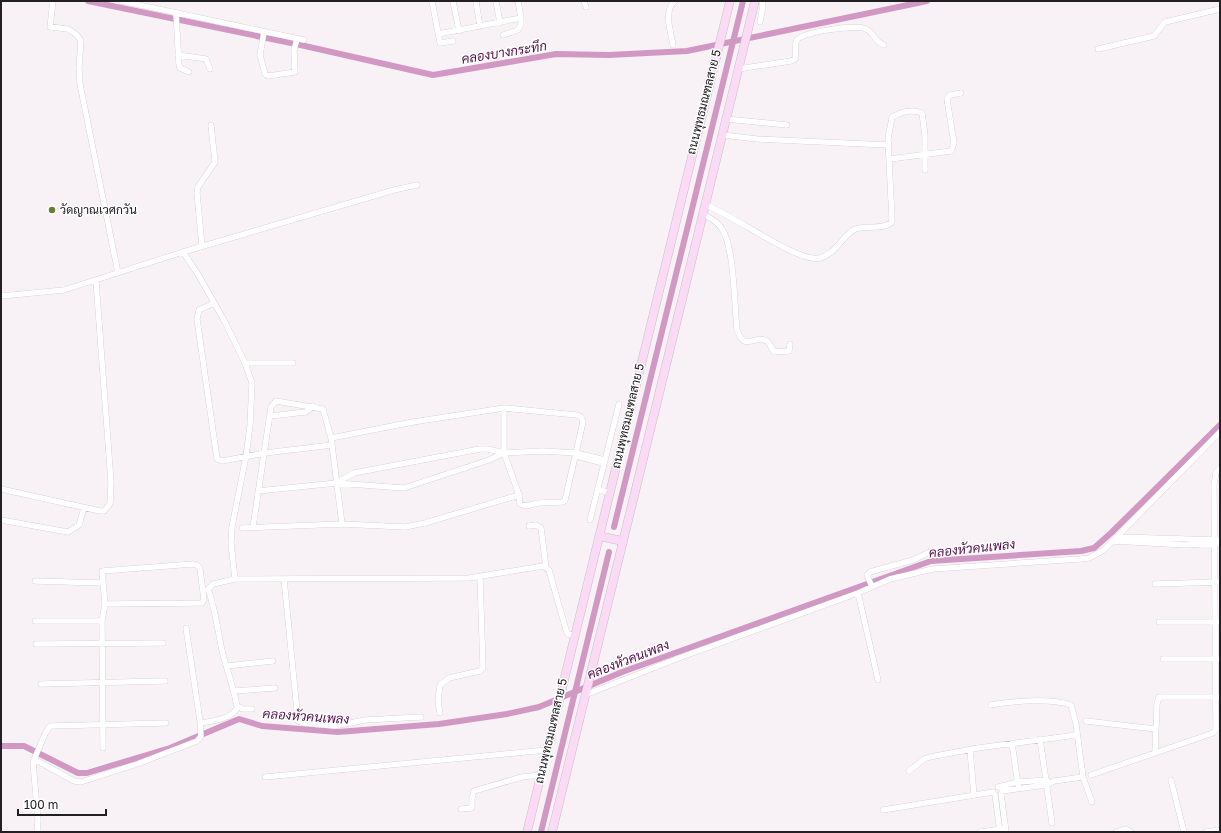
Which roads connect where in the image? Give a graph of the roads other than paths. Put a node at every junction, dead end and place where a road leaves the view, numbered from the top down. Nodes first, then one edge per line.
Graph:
1 (54, 1) edge
2 (121, 1) edge
3 (432, 1) edge
4 (454, 1) edge
5 (476, 1) edge
6 (496, 1) edge
7 (518, 1) edge
8 (675, 1) edge
9 (730, 1) edge
10 (755, 1) edge
11 (762, 1) edge
12 (1220, 8) edge
13 (176, 15) junction
14 (521, 18) junction
15 (760, 22) dead end
16 (500, 23) junction
17 (480, 27) junction
18 (459, 31) junction
19 (264, 33) junction
20 (438, 34) junction
21 (503, 36) dead end
22 (297, 40) junction
23 (304, 40) dead end
24 (453, 41) dead end
25 (673, 45) dead end
26 (884, 45) dead end
27 (1098, 49) dead end
28 (178, 56) junction
29 (210, 69) dead end
30 (738, 69) junction
31 (189, 72) dead end
32 (961, 93) dead end
33 (726, 119) junction
34 (211, 125) dead end
35 (787, 125) dead end
36 (722, 135) junction
37 (888, 145) junction
38 (924, 154) junction
39 (890, 159) junction
40 (925, 170) dead end
41 (416, 186) dead end
42 (705, 205) junction
43 (702, 214) junction
44 (202, 246) junction
45 (183, 252) junction
46 (118, 273) junction
47 (96, 281) junction
48 (1, 296) edge
49 (214, 303) junction
50 (790, 344) dead end
51 (293, 363) dead end
52 (245, 364) junction
53 (619, 404) dead end
54 (313, 406) junction
55 (504, 408) junction
56 (270, 416) junction
57 (1220, 432) edge
58 (331, 438) junction
59 (332, 445) junction
60 (265, 453) junction
61 (504, 453) junction
62 (574, 454) junction
63 (246, 456) junction
64 (604, 462) junction
65 (1220, 468) edge
66 (336, 483) junction
67 (1, 489) edge
68 (597, 489) junction
69 (258, 491) junction
70 (610, 493) junction
71 (519, 495) junction
72 (1217, 501) edge
73 (84, 508) junction
74 (1, 520) edge
75 (590, 520) dead end
76 (342, 524) junction
77 (529, 526) dead end
78 (253, 527) junction
79 (242, 528) dead end
80 (600, 536) junction
81 (1116, 539) junction
82 (622, 541) junction
83 (1218, 542) edge
84 (930, 552) dead end
85 (546, 567) junction
86 (480, 576) junction
87 (284, 579) junction
88 (234, 580) junction
89 (35, 581) dead end
90 (1218, 582) edge
91 (102, 583) junction
92 (1155, 584) dead end
93 (872, 585) junction
94 (858, 593) junction
95 (105, 604) junction
96 (35, 621) dead end
97 (102, 621) junction
98 (1159, 622) dead end
99 (1218, 622) edge
100 (186, 628) dead end
101 (573, 636) junction
102 (103, 643) junction
103 (163, 643) dead end
104 (36, 644) dead end
105 (1163, 659) dead end
106 (1218, 659) edge
107 (273, 661) dead end
108 (227, 666) junction
109 (878, 680) dead end
110 (165, 681) dead end
111 (104, 683) junction
112 (42, 684) dead end
113 (275, 688) dead end
114 (234, 691) junction
115 (585, 695) junction
116 (1218, 697) edge
117 (991, 705) dead end
118 (238, 707) junction
119 (252, 709) dead end
120 (440, 713) dead end
121 (421, 717) dead end
122 (1086, 721) dead end
123 (166, 723) dead end
124 (200, 723) junction
125 (104, 724) junction
126 (1155, 730) junction
127 (1077, 735) junction
128 (1040, 740) junction
129 (1012, 743) junction
130 (104, 748) dead end
131 (546, 750) junction
132 (970, 750) junction
133 (1155, 752) junction
134 (35, 757) junction
135 (909, 771) dead end
136 (540, 775) junction
137 (1091, 775) dead end
138 (1083, 777) junction
139 (265, 778) dead end
140 (1171, 780) dead end
141 (1045, 782) junction
142 (1018, 786) junction
143 (998, 792) junction
144 (974, 795) junction
145 (1092, 802) dead end
146 (461, 809) dead end
147 (883, 810) dead end
148 (1052, 823) dead end
149 (1003, 830) edge
150 (1220, 830) edge
151 (37, 832) edge
152 (527, 832) edge
153 (552, 832) edge
154 (980, 832) edge
155 (1116, 832) edge
156 (1131, 832) edge
157 (1184, 832) edge
158 (1206, 832) edge

1 - 46 street
2 - 13 street
3 - 20 street
4 - 18 street
5 - 17 street
6 - 16 street
7 - 14 street
8 - 25 street
9 - 70 main road, ถนนพุทธมณฑลสาย 5
10 - 30 main road, ถนนพุทธมณฑลสาย 5
11 - 15 street
12 - 27 street
13 - 19 street
13 - 28 street
14 - 16 street
14 - 21 street
16 - 17 street
17 - 18 street
18 - 20 street
19 - 22 street
19 - 22 street
20 - 24 street
22 - 23 street
26 - 30 street
28 - 29 street
28 - 31 street
30 - 33 main road, ถนนพุทธมณฑลสาย 5
32 - 38 street
33 - 35 street
33 - 36 main road, ถนนพุทธมณฑลสาย 5
34 - 44 street
36 - 37 street
36 - 42 main road, ถนนพุทธมณฑลสาย 5
37 - 38 street
37 - 39 street
38 - 39 street
38 - 40 street
39 - 42 street
41 - 44 street
42 - 43 main road, ถนนพุทธมณฑลสาย 5
43 - 50 street
43 - 82 main road, ถนนพุทธมณฑลสาย 5
44 - 45 street
45 - 46 street
45 - 49 street
46 - 47 street
47 - 48 street
47 - 73 street
49 - 52 street
49 - 63 street
51 - 52 street
52 - 63 street
53 - 64 street
54 - 56 street
54 - 56 street
54 - 58 street
55 - 58 street
55 - 61 street
55 - 62 street
56 - 60 street
57 - 81 street
58 - 59 street
59 - 60 street
59 - 66 street
60 - 63 street
60 - 69 street
61 - 62 street
61 - 66 street
61 - 66 street
61 - 71 street
62 - 64 street
62 - 71 street
63 - 88 street
64 - 68 street
65 - 72 street
66 - 69 street
66 - 76 street
67 - 73 street
68 - 70 street
68 - 75 street
69 - 78 street
70 - 80 main road, ถนนพุทธมณฑลสาย 5
71 - 76 street
72 - 83 street
73 - 74 street
76 - 78 street
77 - 85 street
78 - 79 street
80 - 82 main road
80 - 101 main road, ถนนพุทธมณฑลสาย 5
81 - 83 street
81 - 93 street
82 - 115 main road, ถนนพุทธมณฑลสาย 5
83 - 90 street
84 - 93 street
85 - 86 street
85 - 101 street
86 - 87 street
86 - 120 street
87 - 88 street
87 - 121 street
88 - 108 street
89 - 91 street
90 - 92 street
90 - 99 street
91 - 95 street
91 - 95 street
93 - 94 street
94 - 109 street
94 - 115 street
95 - 97 street
96 - 97 street
97 - 102 street
98 - 99 street
99 - 106 street
100 - 124 street
101 - 131 main road, ถนนพุทธมณฑลสาย 5
102 - 103 street
102 - 104 street
102 - 111 street
105 - 106 street
106 - 116 street
107 - 108 street
108 - 114 street
110 - 111 street
111 - 112 street
111 - 125 street
113 - 114 street
114 - 118 street
115 - 153 main road, ถนนพุทธมณฑลสาย 5
116 - 126 street
116 - 133 street
117 - 127 street
118 - 119 street
118 - 124 street
122 - 126 street
123 - 125 street
124 - 134 street
125 - 130 street
125 - 134 street
126 - 133 street
127 - 128 street
127 - 138 street
128 - 129 street
128 - 141 street
129 - 132 street
129 - 142 street
131 - 136 main road, ถนนพุทธมณฑลสาย 5
131 - 139 street
132 - 135 street
132 - 144 street
133 - 137 street
134 - 151 street
136 - 146 street
136 - 152 main road, ถนนพุทธมณฑลสาย 5
138 - 141 street
138 - 145 street
140 - 157 street
141 - 142 street
141 - 148 street
142 - 143 street
143 - 144 street
143 - 149 street
144 - 147 street
149 - 154 street
150 - 158 street
155 - 156 street

